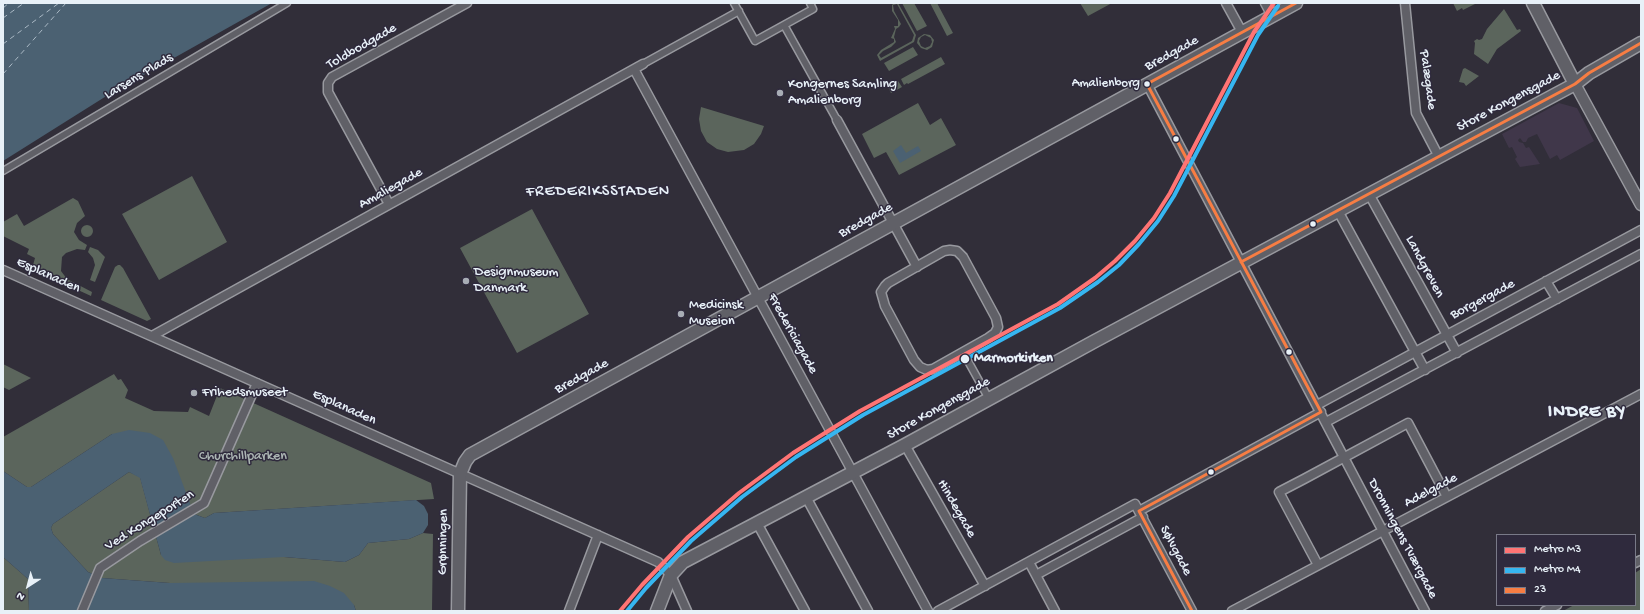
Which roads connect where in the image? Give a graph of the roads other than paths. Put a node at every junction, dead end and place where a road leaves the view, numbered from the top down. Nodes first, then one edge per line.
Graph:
1 (287, 3) edge
2 (467, 3) edge
3 (734, 3) edge
4 (810, 3) edge
5 (1226, 3) edge
6 (1265, 3) edge
7 (1296, 3) edge
8 (1404, 3) edge
9 (1533, 3) edge
10 (739, 11) junction
11 (1272, 16) junction
12 (784, 25) junction
13 (1242, 32) junction
14 (1641, 43) edge
15 (643, 64) joint
16 (634, 69) junction
17 (1147, 84) junction
18 (1575, 84) junction
19 (837, 120) joint
20 (1439, 156) junction
21 (3, 171) edge
22 (1369, 194) junction
23 (389, 204) junction
24 (1641, 205) edge
25 (1338, 211) junction
26 (894, 223) junction
27 (1641, 230) edge
28 (1641, 254) edge
29 (1241, 262) junction
30 (917, 267) junction
31 (3, 270) edge
32 (1546, 281) junction
33 (758, 298) junction
34 (1557, 299) junction
35 (1446, 335) junction
36 (152, 336) junction
37 (962, 352) junction
38 (1415, 352) junction
39 (1457, 353) junction
40 (1425, 370) junction
41 (257, 383) junction
42 (1641, 394) edge
43 (989, 398) junction
44 (1319, 408) junction
45 (1326, 422) junction
46 (905, 446) junction
47 (1344, 458) junction
48 (853, 473) junction
49 (460, 474) junction
50 (806, 497) junction
51 (1447, 497) junction
52 (1141, 514) junction
53 (757, 523) junction
54 (1383, 531) junction
55 (598, 536) junction
56 (1029, 562) junction
57 (1318, 565) junction
58 (671, 575) junction
59 (1036, 575) junction
60 (985, 586) junction
61 (1554, 606) edge
62 (82, 611) edge
63 (458, 611) edge
64 (569, 611) edge
65 (657, 611) edge
66 (687, 611) edge
67 (805, 611) edge
68 (868, 611) edge
69 (928, 611) edge
70 (938, 611) edge
71 (1056, 611) edge
72 (1192, 611) edge
73 (1232, 611) edge
74 (1425, 611) edge
75 (1545, 611) edge

1 - 21 street, Larsens Plads
2 - 23 street, Toldbodgade
3 - 10 street
4 - 12 street
5 - 13 street
6 - 11 street
7 - 11 main road, Bredgade
8 - 20 street, Palægade
9 - 18 main road
10 - 12 street
10 - 15 street
11 - 13 main road, Bredgade
12 - 19 street
13 - 17 main road, Bredgade
14 - 18 main road, Store Kongensgade
15 - 16 street, Amaliegade
16 - 23 street, Amaliegade
16 - 33 street, Fredericiagade
17 - 26 main road, Bredgade
17 - 29 street, Dronningens Tværgade
18 - 20 main road, Store Kongensgade
18 - 24 street
19 - 26 street
20 - 22 main road, Store Kongensgade
22 - 25 main road, Store Kongensgade
22 - 35 street, Landgreven
23 - 36 street, Amaliegade
25 - 29 main road, Store Kongensgade
25 - 38 street
26 - 30 street
26 - 33 main road, Bredgade
27 - 32 street, Borgergade
28 - 34 street
29 - 43 main road, Store Kongensgade
29 - 44 street, Dronningens Tværgade
30 - 37 street
30 - 37 street
31 - 36 street, Esplanaden
32 - 34 street
32 - 35 street, Borgergade
33 - 48 street, Fredericiagade
33 - 49 main road, Bredgade
34 - 39 street
35 - 38 street, Borgergade
35 - 39 street, Landgreven
36 - 41 street, Esplanaden
37 - 43 street
38 - 40 street
38 - 44 street, Borgergade
39 - 40 street
40 - 45 street
41 - 49 street, Esplanaden
41 - 62 street, Ved Kongeporten
42 - 51 street, Adelgade
43 - 46 main road, Store Kongensgade
44 - 45 street, Dronningens Tværgade
44 - 52 street, Borgergade
45 - 47 street, Dronningens Tværgade
46 - 48 main road, Store Kongensgade
46 - 60 street, Hindegade
47 - 51 street
47 - 54 street, Dronningens Tværgade
47 - 57 street
48 - 50 main road, Store Kongensgade
48 - 69 street, Fredericiagade
49 - 55 street, Esplanaden
49 - 63 main road, Grønningen
50 - 53 main road, Store Kongensgade
50 - 68 street
51 - 54 street, Adelgade
52 - 56 street, Sølvgade
52 - 59 street, Borgergade
52 - 72 street, Sølvgade
53 - 58 main road, Store Kongensgade
53 - 67 street
54 - 57 street, Adelgade
54 - 74 street, Dronningens Tværgade
55 - 58 street, Esplanaden
55 - 64 street
56 - 59 street
56 - 60 street
57 - 73 street, Adelgade
58 - 65 main road, Store Kongensgade
58 - 66 street
59 - 71 street
60 - 70 street
61 - 75 street

